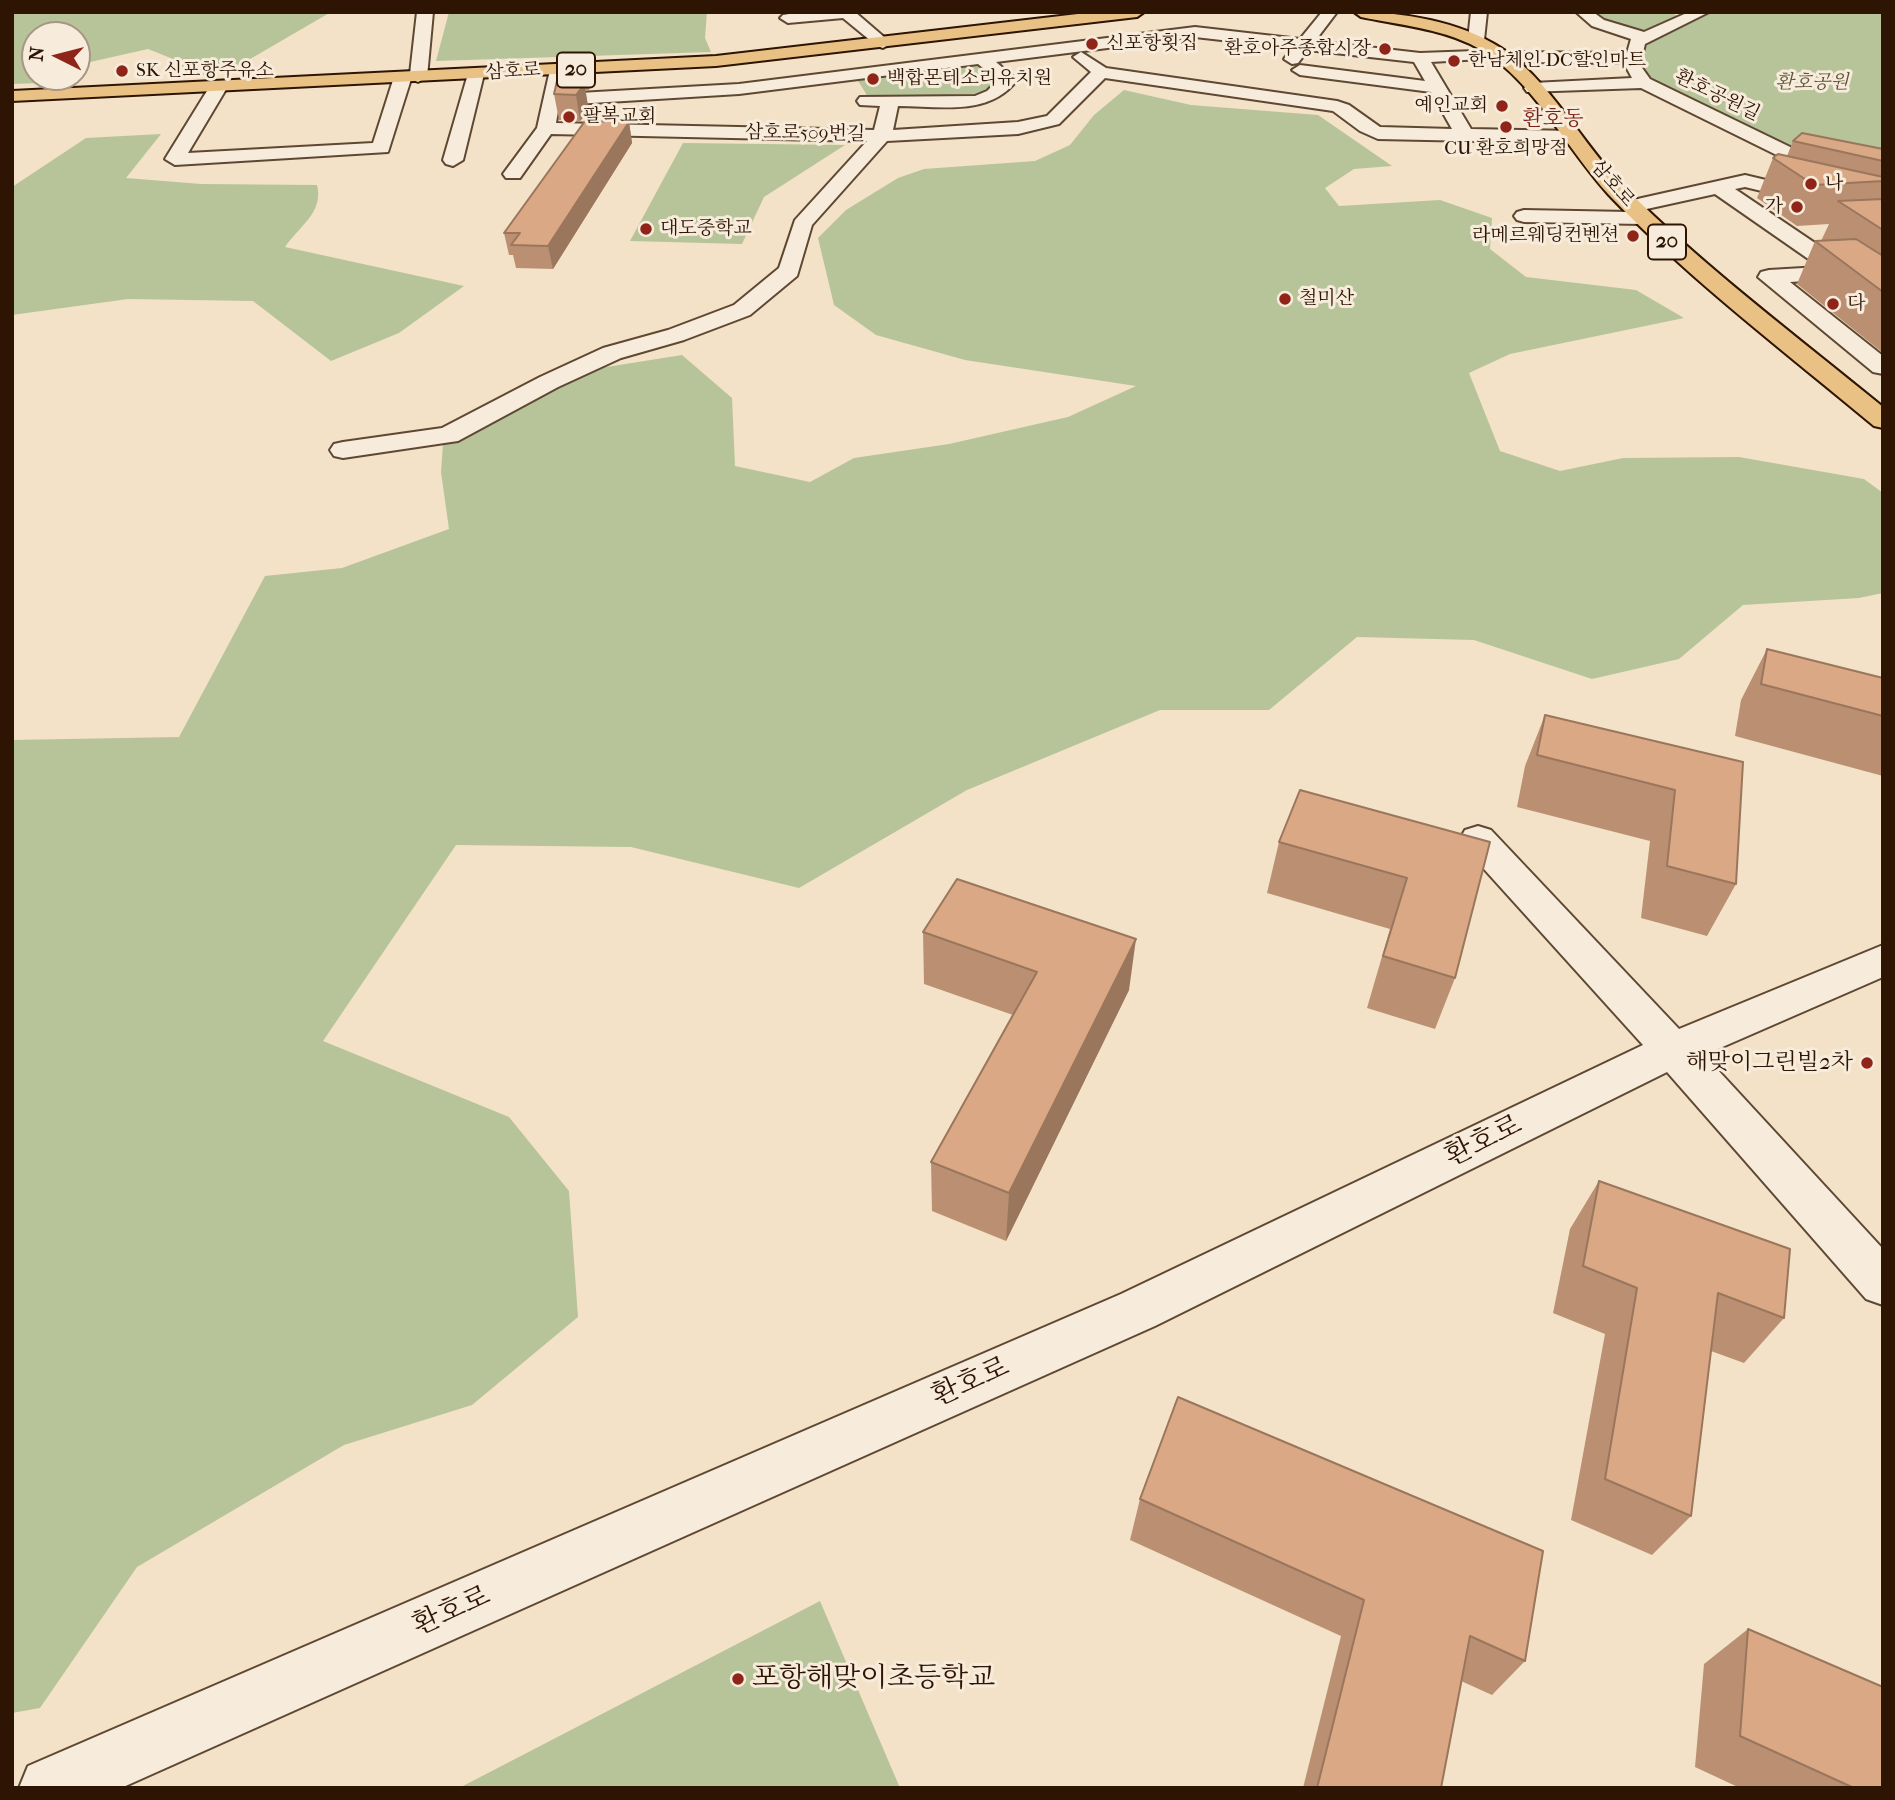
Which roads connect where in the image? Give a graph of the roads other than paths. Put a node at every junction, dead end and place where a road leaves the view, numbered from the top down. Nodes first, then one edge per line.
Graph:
1 (425, 12) edge
2 (1137, 12) edge
3 (1330, 12) edge
4 (1361, 12) edge
5 (1583, 12) edge
6 (1471, 13) edge
7 (1688, 14) edge
8 (1180, 16) dead end
9 (1390, 17) junction
10 (788, 18) dead end
11 (1033, 25) junction
12 (1204, 32) junction
13 (1147, 37) junction
14 (1642, 37) junction
15 (1476, 40) junction
16 (883, 43) junction
17 (1305, 44) junction
18 (1066, 47) junction
19 (1173, 52) dead end
20 (1505, 55) junction
21 (750, 58) junction
22 (981, 58) junction
23 (1420, 58) junction
24 (1632, 58) junction
25 (1277, 70) junction
26 (556, 71) junction
27 (1101, 72) junction
28 (476, 74) junction
29 (411, 77) junction
30 (1644, 83) junction
31 (769, 85) junction
32 (219, 86) junction
33 (1437, 88) junction
34 (1533, 88) junction
35 (1258, 94) junction
36 (12, 96) edge
37 (553, 100) junction
38 (798, 100) dead end
39 (851, 100) dead end
40 (890, 101) junction
41 (546, 128) junction
42 (1465, 135) junction
43 (882, 136) junction
44 (1573, 137) junction
45 (453, 160) dead end
46 (513, 174) dead end
47 (1883, 185) edge
48 (1719, 187) junction
49 (1637, 212) junction
50 (1883, 214) edge
51 (1524, 216) dead end
52 (1798, 229) junction
53 (1829, 234) edge
54 (1843, 272) junction
55 (1883, 300) edge
56 (1882, 366) edge
57 (1883, 420) edge
58 (343, 450) dead end
59 (1478, 839) edge
60 (1883, 960) edge
61 (1673, 1050) junction
62 (1883, 1283) edge
63 (50, 1788) edge

1 - 29 street
2 - 11 main road, 삼호로 / 20
3 - 17 street
4 - 9 main road, 삼호로 / 20
5 - 14 street
6 - 9 main road
6 - 15 street
6 - 20 main road
7 - 14 street
8 - 12 street
9 - 15 main road, 삼호로 / 20
10 - 16 street
11 - 16 main road, 삼호로 / 20
11 - 18 street
12 - 13 street
12 - 17 street
13 - 18 street
13 - 19 street
14 - 24 street
15 - 20 main road, 삼호로 / 20
16 - 21 main road, 삼호로 / 20
17 - 23 street
17 - 25 street
18 - 22 street
18 - 27 street
20 - 23 street
20 - 24 street
20 - 34 main road, 삼호로 / 20
21 - 26 main road, 삼호로 / 20
21 - 31 street
22 - 31 street
22 - 40 street
23 - 33 street
24 - 30 street, 환호공원길
25 - 33 street
25 - 35 street
26 - 28 main road, 삼호로 / 20
26 - 37 street
27 - 35 street
27 - 43 street, 삼호로509번길
28 - 29 main road, 삼호로 / 20
28 - 45 street
29 - 32 main road, 삼호로 / 20
29 - 32 street
30 - 34 street
30 - 47 street, 환호공원길
31 - 37 street
31 - 38 street
32 - 36 main road, 삼호로 / 20
33 - 42 street
34 - 44 main road, 삼호로 / 20
35 - 42 street
37 - 41 street
39 - 40 street
40 - 43 street
41 - 43 street, 삼호로509번길
41 - 46 street
42 - 44 street
43 - 58 street
44 - 49 main road, 삼호로 / 20
48 - 49 street
48 - 50 street
48 - 52 street
49 - 51 street
49 - 57 main road, 삼호로 / 20
52 - 53 street
52 - 54 street
54 - 55 street
54 - 56 street
59 - 61 street
60 - 61 street, 환호로
61 - 62 street
61 - 63 street, 환호로

